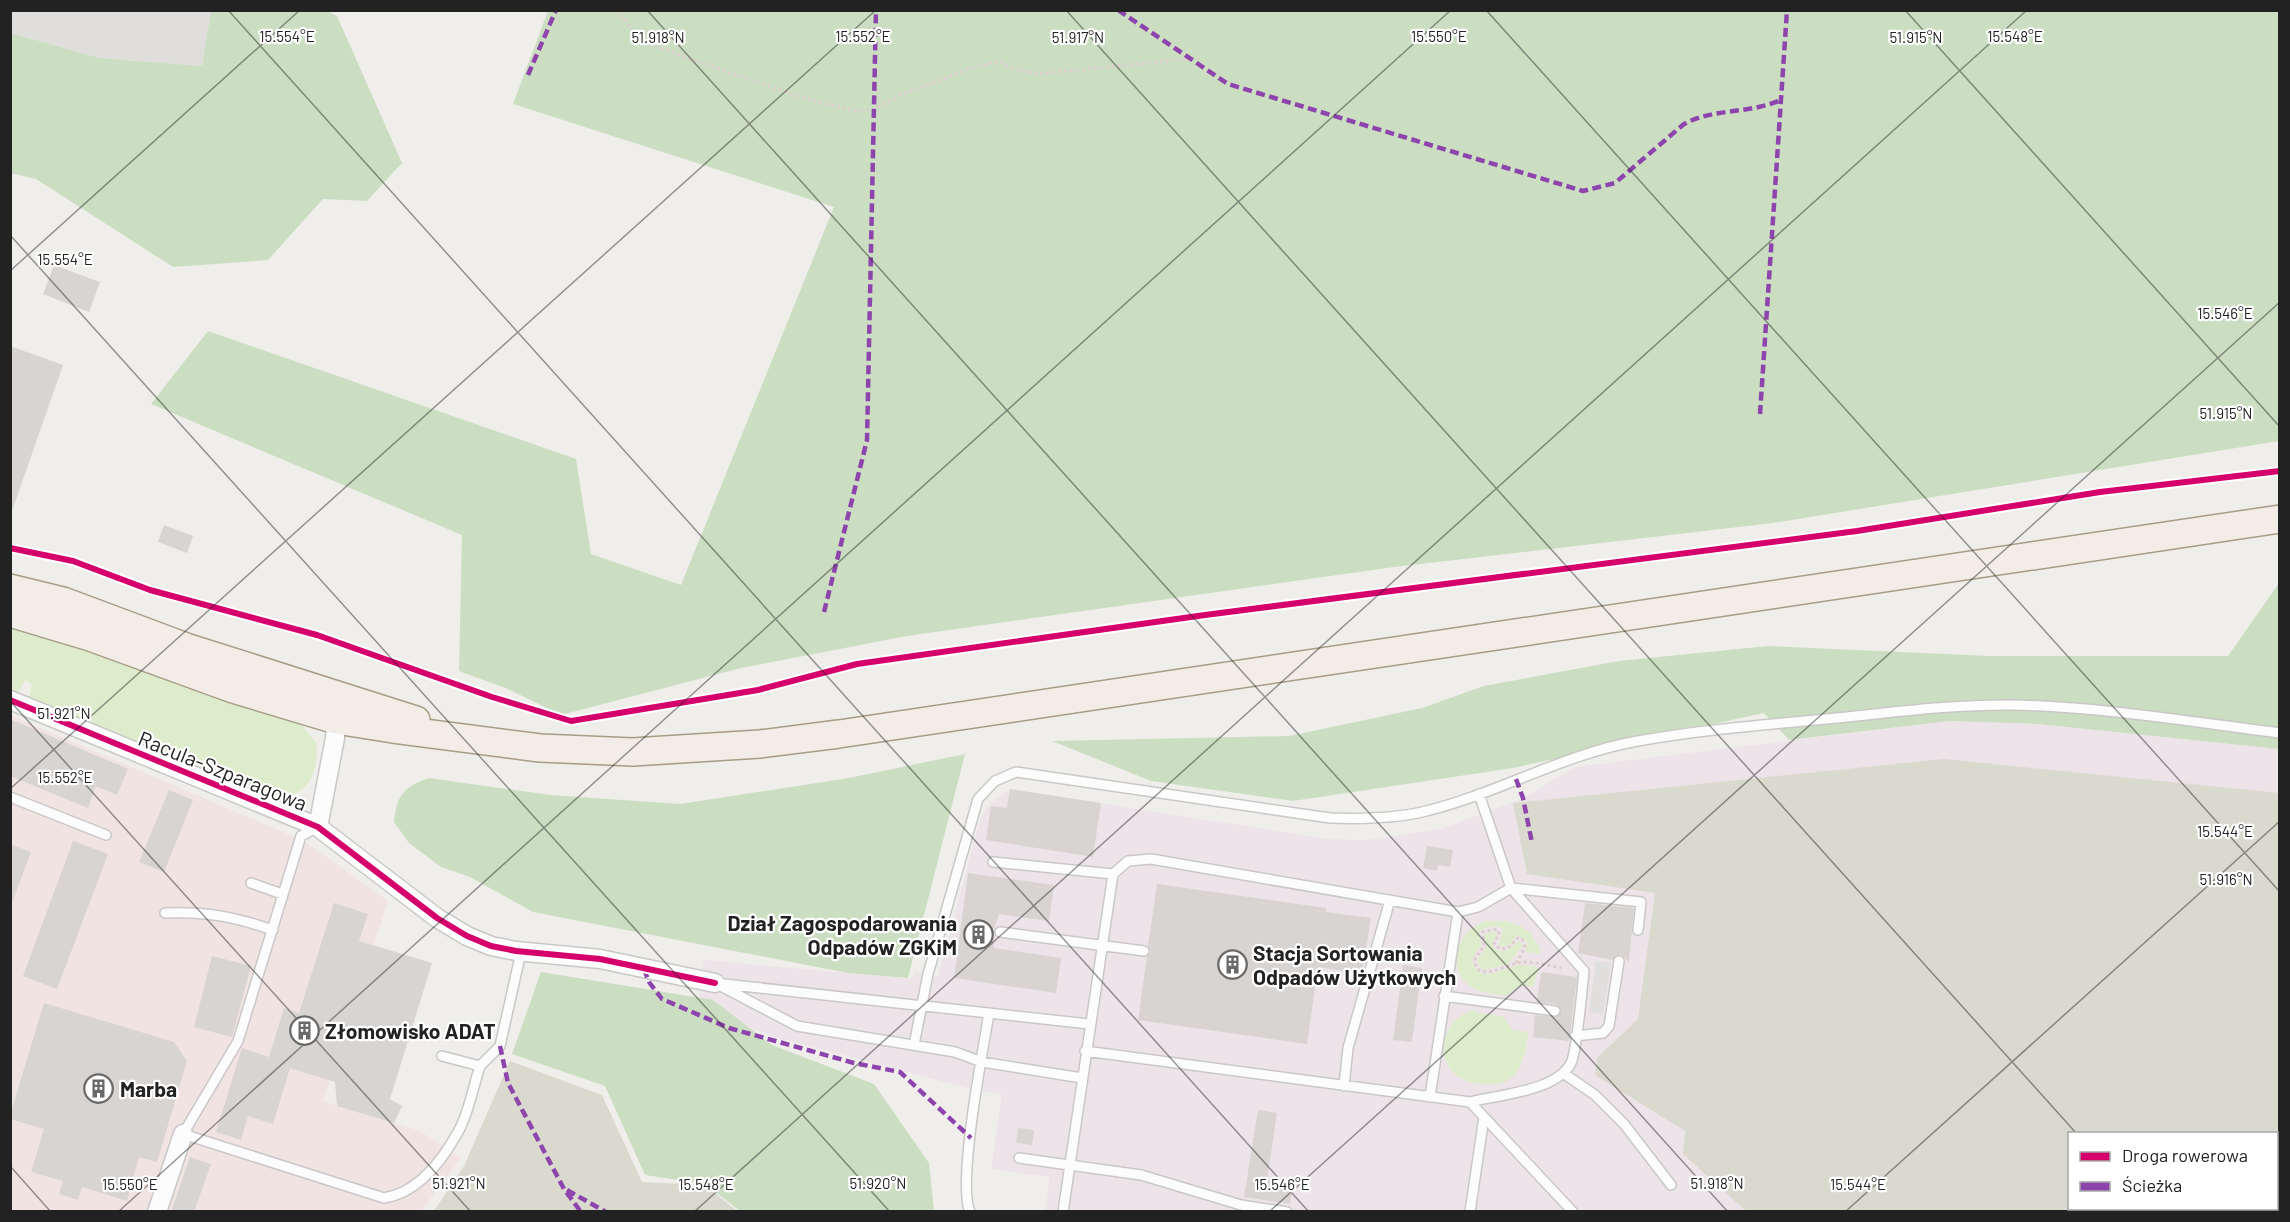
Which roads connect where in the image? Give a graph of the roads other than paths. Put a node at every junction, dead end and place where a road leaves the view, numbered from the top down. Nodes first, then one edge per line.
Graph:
1 (2280, 519) edge
2 (10, 588) edge
3 (10, 613) edge
4 (10, 700) edge
5 (336, 720) junction
6 (2280, 733) edge
7 (468, 738) junction
8 (1479, 794) junction
9 (10, 797) edge
10 (318, 827) junction
11 (106, 836) dead end
12 (993, 862) dead end
13 (1113, 874) junction
14 (251, 883) dead end
15 (1511, 888) junction
16 (282, 894) junction
17 (1390, 900) junction
18 (1458, 912) junction
19 (165, 913) dead end
20 (273, 930) junction
21 (1638, 930) dead end
22 (1000, 932) dead end
23 (1101, 945) junction
24 (1144, 951) dead end
25 (521, 952) junction
26 (1619, 961) dead end
27 (715, 983) junction
28 (1444, 996) junction
29 (921, 1006) junction
30 (1555, 1011) dead end
31 (989, 1012) junction
32 (1089, 1024) junction
33 (1575, 1036) junction
34 (914, 1045) junction
35 (1085, 1051) junction
36 (442, 1056) dead end
37 (982, 1062) junction
38 (480, 1066) junction
39 (1563, 1073) junction
40 (1082, 1078) junction
41 (1344, 1086) junction
42 (1430, 1097) junction
43 (1470, 1102) junction
44 (1484, 1117) junction
45 (183, 1134) junction
46 (1019, 1158) dead end
47 (1070, 1165) junction
48 (1671, 1185) dead end
49 (157, 1212) edge
50 (970, 1212) edge
51 (1064, 1212) edge
52 (1287, 1212) edge
53 (1470, 1212) edge
54 (1573, 1212) edge

1 - 7 main road
2 - 7 main road
3 - 5 main road
4 - 10 street, Racula-Szparagowa
5 - 7 main road
5 - 10 street
6 - 8 lane
8 - 15 lane
8 - 29 lane
9 - 11 lane
10 - 16 lane
10 - 25 street, Racula-Szparagowa
12 - 13 lane
13 - 17 lane
13 - 23 lane
14 - 16 lane
15 - 18 lane
15 - 21 lane
15 - 33 lane
16 - 20 lane
17 - 18 lane
17 - 41 lane
18 - 28 lane
19 - 20 lane
20 - 45 lane
22 - 23 lane
23 - 24 lane
23 - 32 lane
25 - 27 street, Racula-Szparagowa
25 - 38 lane
26 - 33 lane
27 - 29 lane
27 - 34 lane
28 - 30 lane
28 - 42 lane
29 - 31 lane
29 - 34 lane
31 - 32 lane
31 - 37 lane
32 - 35 lane
33 - 39 lane
34 - 37 lane
35 - 40 lane
35 - 41 lane
36 - 38 lane
37 - 40 lane
37 - 50 lane
38 - 45 lane
39 - 43 lane
39 - 48 lane
40 - 47 lane
41 - 42 lane
42 - 43 lane
43 - 44 lane
44 - 53 lane
44 - 54 lane
45 - 49 street
46 - 47 lane
47 - 51 lane
47 - 52 lane

